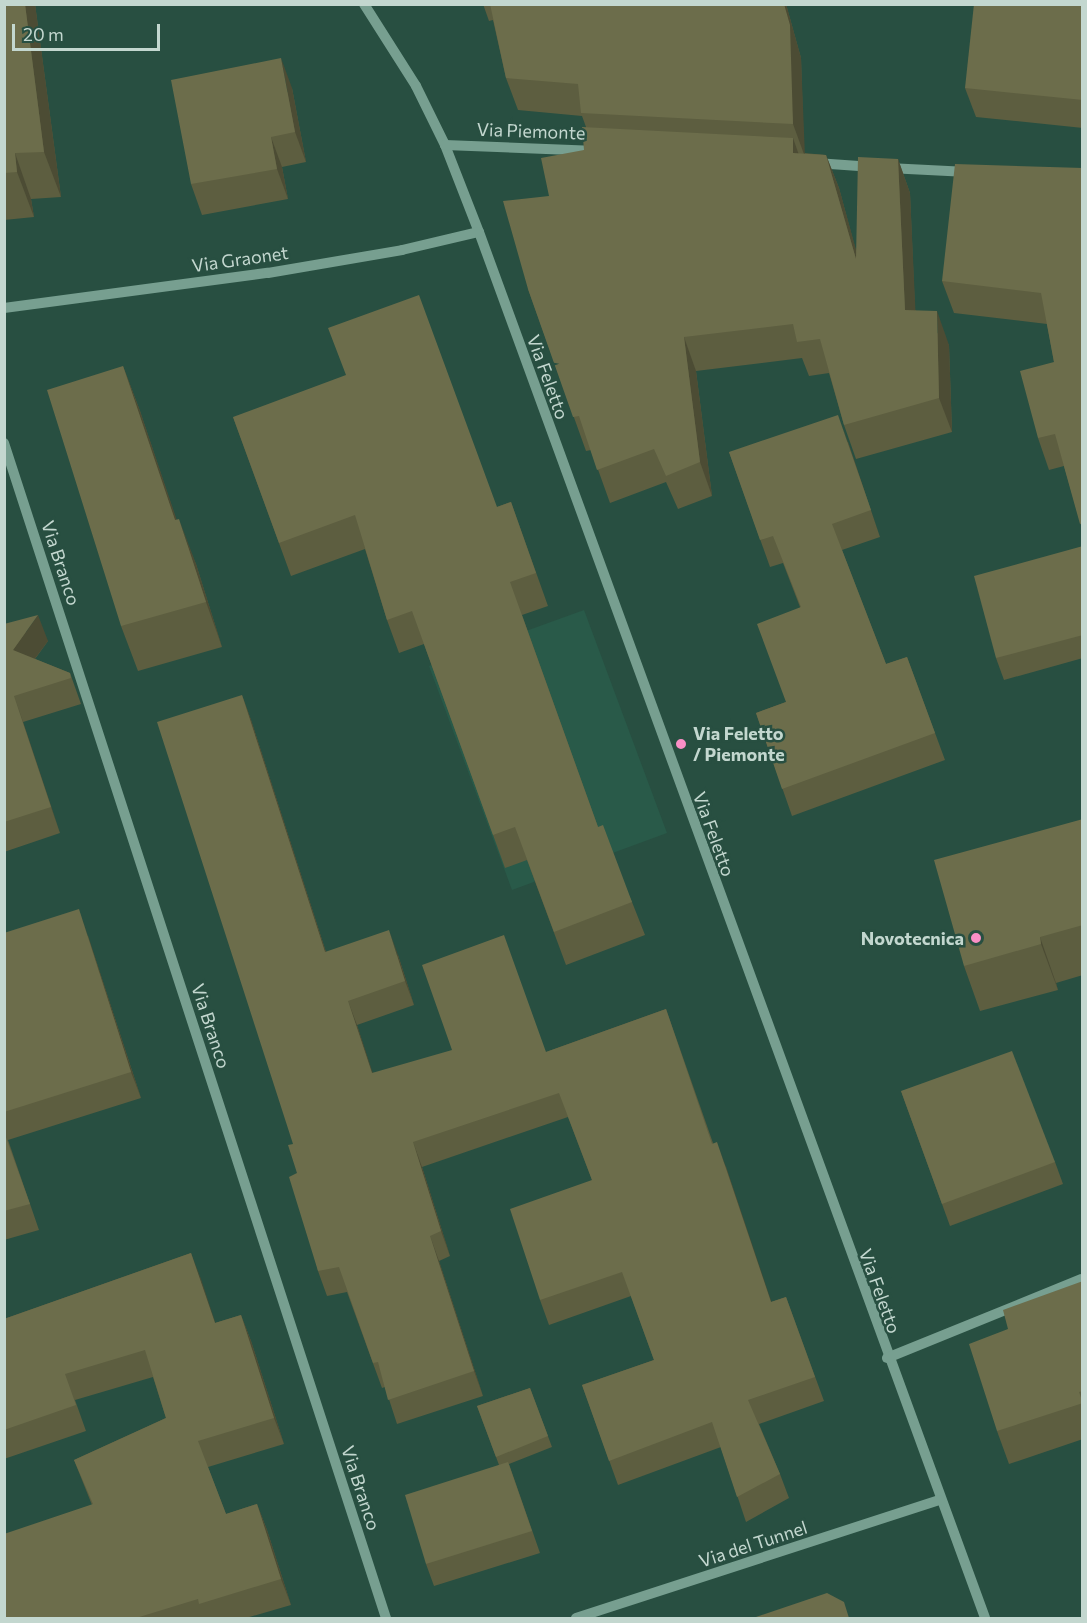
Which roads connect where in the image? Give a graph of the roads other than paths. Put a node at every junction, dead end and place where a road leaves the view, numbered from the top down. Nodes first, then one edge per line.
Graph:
1 (364, 4) edge
2 (373, 10) edge
3 (445, 145) junction
4 (611, 152) edge
5 (800, 162) edge
6 (976, 173) edge
7 (479, 232) junction
8 (4, 308) edge
9 (4, 443) edge
10 (1083, 1279) edge
11 (887, 1358) junction
12 (939, 1500) junction
13 (386, 1618) edge
14 (576, 1618) edge
15 (985, 1618) edge

1 - 2 street, Via Feletto
2 - 3 street, Via Feletto
3 - 4 street, Via Piemonte
3 - 7 street, Via Feletto
5 - 6 street
7 - 8 street, Via Graonet
7 - 11 street, Via Feletto
9 - 13 street, Via Branco
10 - 11 street
11 - 12 street, Via Feletto
12 - 14 street, Via del Tunnel
12 - 15 street, Via Feletto

